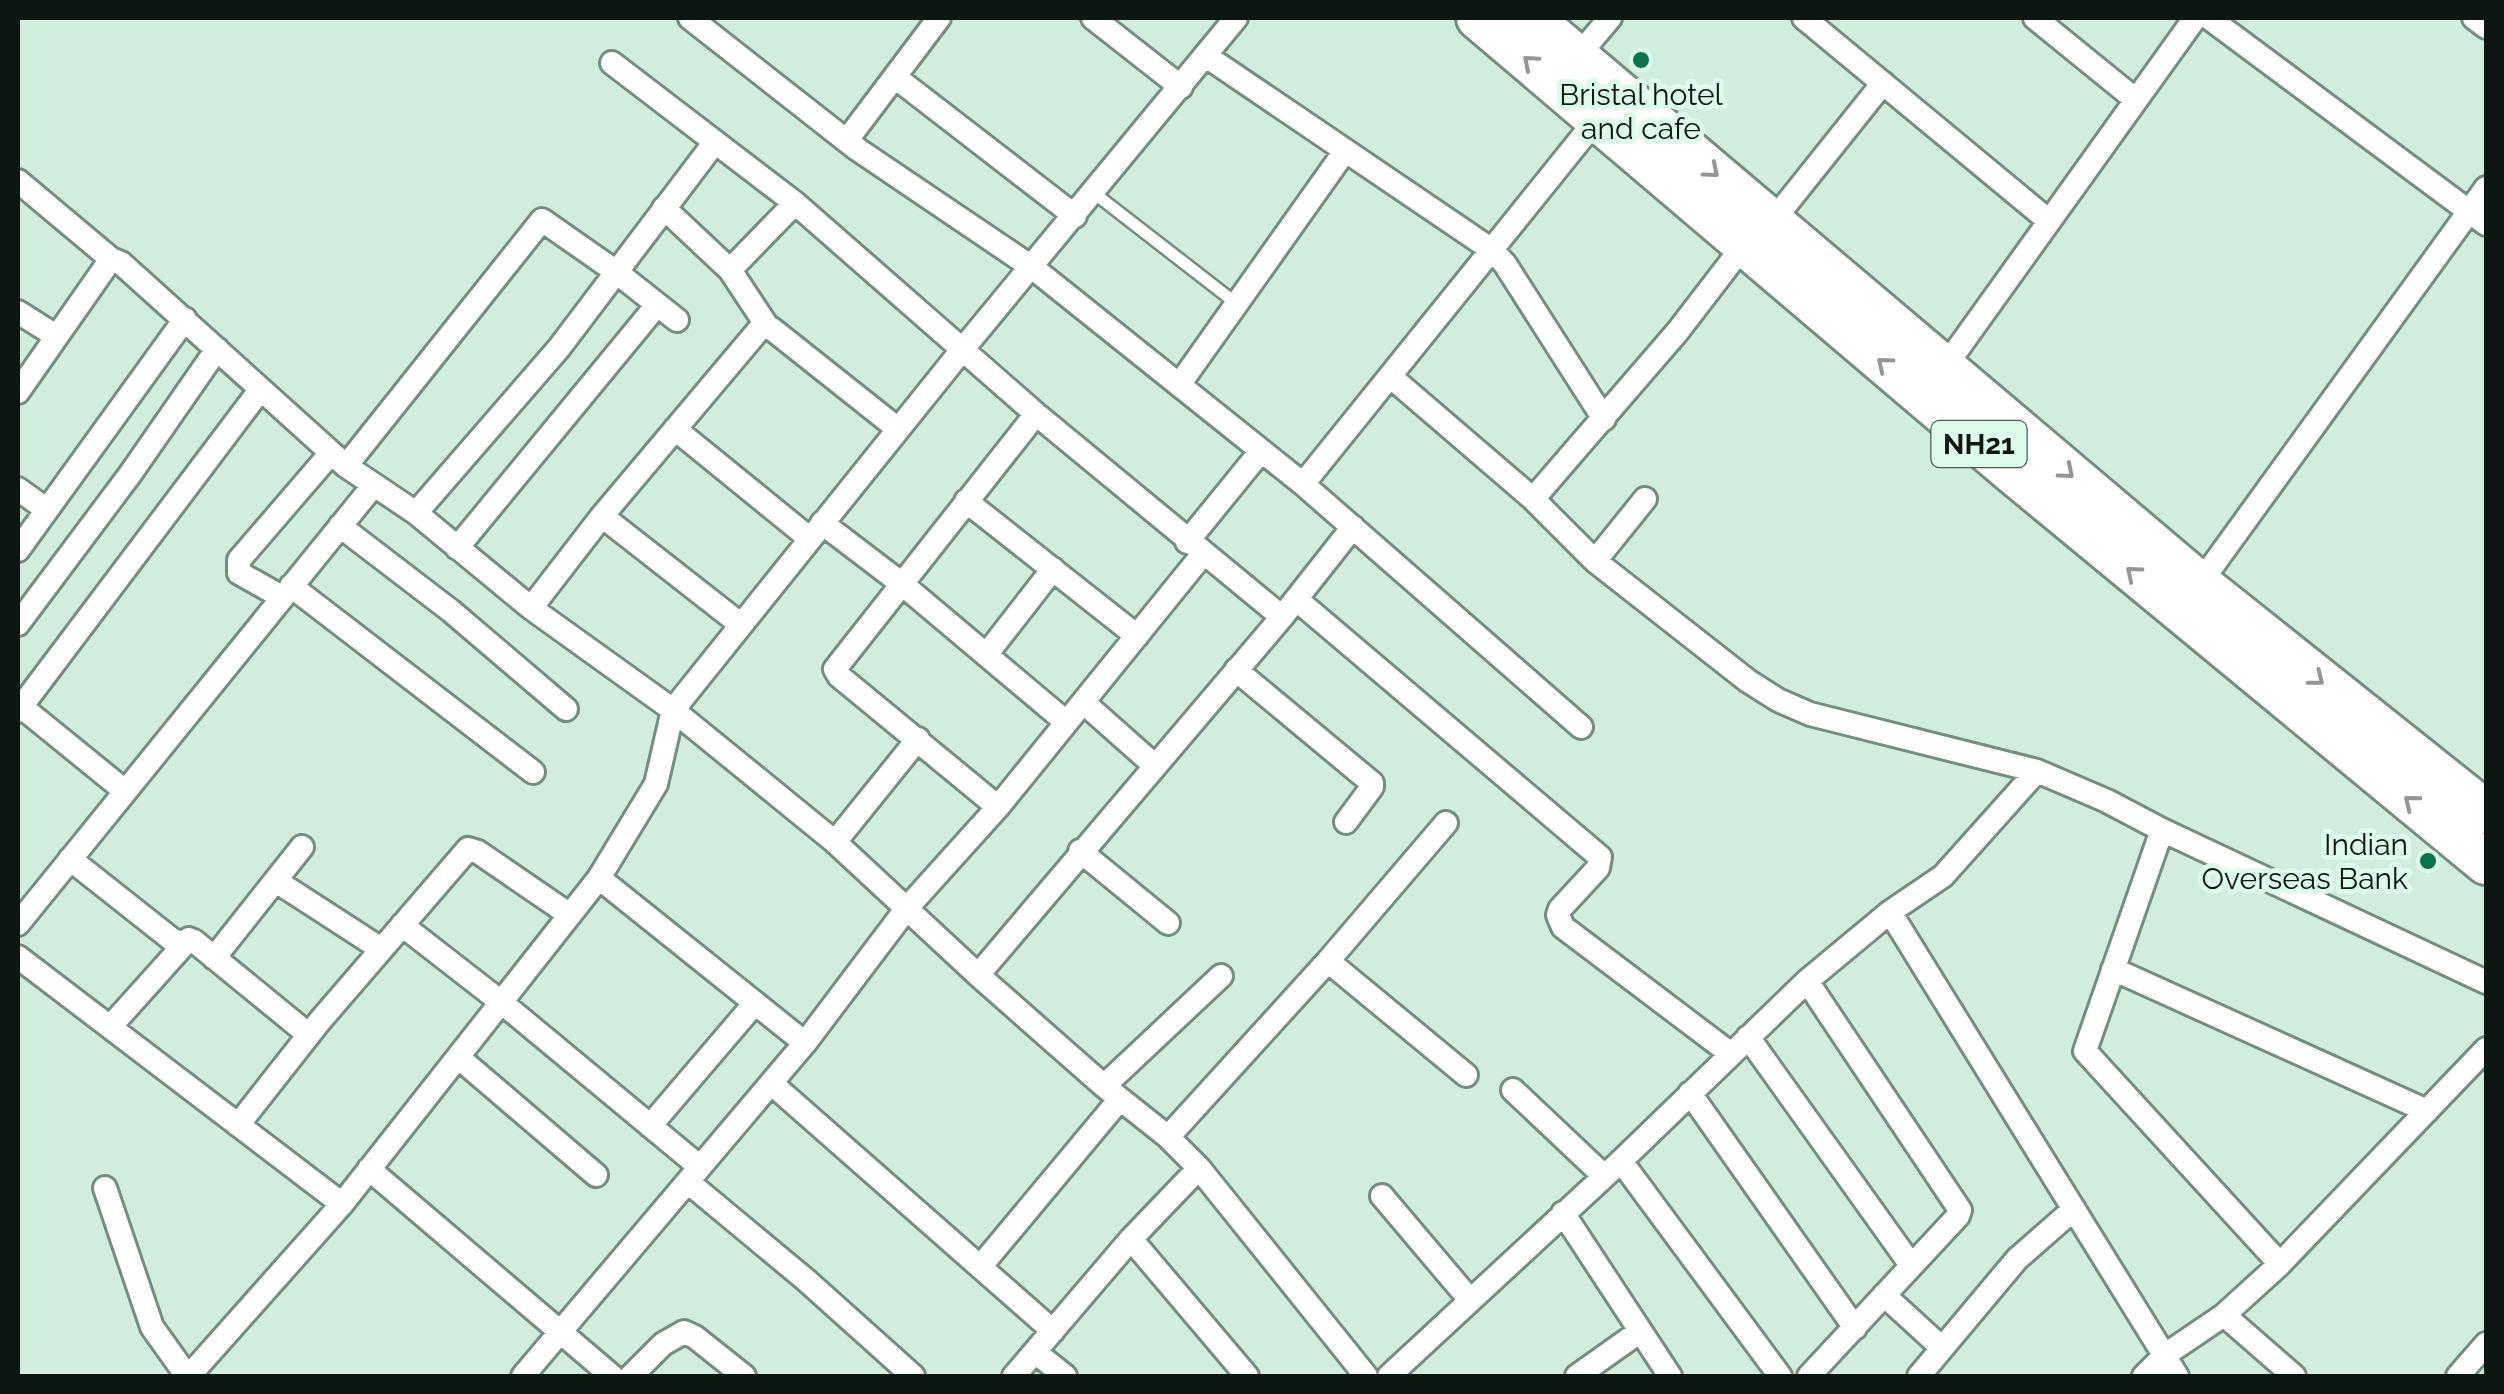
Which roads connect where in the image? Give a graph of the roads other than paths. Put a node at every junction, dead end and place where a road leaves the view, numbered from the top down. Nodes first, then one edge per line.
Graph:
1 (690, 18) edge
2 (939, 18) edge
3 (1092, 18) edge
4 (1236, 18) edge
5 (1478, 18) edge
6 (1531, 18) edge
7 (1610, 18) edge
8 (1804, 18) edge
9 (2035, 18) edge
10 (2195, 18) edge
11 (2208, 18) edge
12 (2474, 18) edge
13 (2486, 27) edge
14 (1206, 56) junction
15 (1577, 57) junction
16 (612, 63) dead end
17 (895, 77) junction
18 (1884, 83) junction
19 (1181, 86) junction
20 (2136, 100) junction
21 (1597, 119) junction
22 (847, 140) junction
23 (715, 142) junction
24 (1344, 151) junction
25 (18, 181) edge
26 (2486, 188) edge
27 (1094, 193) junction
28 (795, 204) junction
29 (664, 208) junction
30 (1075, 216) junction
31 (2478, 218) edge
32 (2050, 221) junction
33 (1758, 233) junction
34 (1492, 250) junction
35 (112, 259) junction
36 (1032, 268) junction
37 (730, 270) junction
38 (616, 272) junction
39 (1236, 304) junction
40 (658, 305) junction
41 (18, 312) edge
42 (185, 319) junction
43 (677, 320) dead end
44 (766, 326) junction
45 (56, 336) junction
46 (217, 350) junction
47 (962, 350) junction
48 (1944, 368) junction
49 (1390, 377) junction
50 (1179, 385) junction
51 (260, 390) junction
52 (18, 392) edge
53 (1036, 414) junction
54 (1604, 419) junction
55 (898, 429) junction
56 (675, 430) junction
57 (1262, 451) junction
58 (339, 459) junction
59 (1303, 484) junction
60 (374, 486) junction
61 (18, 489) edge
62 (1645, 499) dead end
63 (966, 500) junction
64 (1533, 500) junction
65 (47, 510) junction
66 (416, 513) junction
67 (602, 516) junction
68 (340, 526) junction
69 (1353, 528) junction
70 (816, 530) junction
71 (457, 548) junction
72 (1195, 548) junction
73 (18, 550) edge
74 (1595, 561) junction
75 (1052, 569) junction
76 (902, 584) junction
77 (287, 592) junction
78 (2188, 597) junction
79 (531, 608) junction
80 (1289, 608) junction
81 (18, 624) edge
82 (740, 624) junction
83 (1137, 636) junction
84 (986, 654) junction
85 (1236, 670) junction
86 (1083, 702) junction
87 (19, 707) edge
88 (566, 709) dead end
89 (673, 710) junction
90 (1066, 722) junction
91 (1581, 728) dead end
92 (918, 739) junction
93 (1154, 765) junction
94 (2037, 771) junction
95 (533, 772) dead end
96 (124, 791) junction
97 (998, 807) junction
98 (2486, 812) edge
99 (1346, 822) dead end
100 (1446, 822) dead end
101 (2162, 830) junction
102 (836, 842) junction
103 (302, 847) dead end
104 (1080, 851) junction
105 (70, 859) junction
106 (2486, 863) edge
107 (599, 878) junction
108 (276, 881) junction
109 (907, 908) junction
110 (1890, 912) junction
111 (570, 915) junction
112 (1168, 923) dead end
113 (18, 924) edge
114 (402, 925) junction
115 (189, 939) junction
116 (381, 949) junction
117 (18, 957) edge
118 (214, 958) junction
119 (1328, 961) junction
120 (2113, 969) junction
121 (978, 974) junction
122 (1221, 976) dead end
123 (1807, 980) junction
124 (2486, 982) edge
125 (501, 1002) junction
126 (754, 1002) junction
127 (110, 1027) junction
128 (309, 1035) junction
129 (1748, 1037) junction
130 (805, 1043) junction
131 (2486, 1049) edge
132 (1730, 1054) junction
133 (458, 1057) junction
134 (1466, 1075) dead end
135 (771, 1083) junction
136 (1514, 1090) dead end
137 (1112, 1093) junction
138 (1690, 1093) junction
139 (2427, 1110) junction
140 (238, 1125) junction
141 (650, 1126) junction
142 (1168, 1137) junction
143 (1199, 1168) junction
144 (1612, 1169) junction
145 (369, 1170) junction
146 (596, 1175) dead end
147 (694, 1175) junction
148 (105, 1188) dead end
149 (1382, 1196) dead end
150 (342, 1204) junction
151 (2074, 1209) junction
152 (1563, 1212) junction
153 (1131, 1239) junction
154 (2280, 1264) junction
155 (1911, 1265) junction
156 (980, 1267) junction
157 (1884, 1296) junction
158 (1470, 1300) junction
159 (2224, 1315) junction
160 (1855, 1328) junction
161 (1052, 1331) junction
162 (560, 1332) junction
163 (1639, 1332) junction
164 (1942, 1348) junction
165 (2485, 1349) edge
166 (1034, 1352) junction
167 (2164, 1355) junction
168 (1660, 1372) edge
169 (2290, 1375) edge
170 (188, 1376) edge
171 (523, 1376) edge
172 (612, 1376) edge
173 (631, 1376) edge
174 (744, 1376) edge
175 (913, 1376) edge
176 (1014, 1376) edge
177 (1065, 1376) edge
178 (1247, 1376) edge
179 (1366, 1376) edge
180 (1389, 1376) edge
181 (1577, 1376) edge
182 (1780, 1376) edge
183 (1809, 1376) edge
184 (1919, 1376) edge
185 (2144, 1376) edge
186 (2176, 1376) edge
187 (2458, 1376) edge

1 - 22 street
2 - 17 street
3 - 19 street
4 - 14 street
21 -> 5 highway, NH21
6 - 15 highway, NH21
7 - 15 street
8 - 18 street
9 - 20 street
10 - 20 street
11 - 31 street
12 - 13 street
14 - 19 street
14 - 24 street
15 -> 33 highway, NH21
16 - 23 street
17 - 22 street
17 - 30 street
18 - 32 street
18 - 33 street
19 - 27 street
20 - 32 street
21 - 33 highway, NH21
21 - 34 street
22 - 36 street
23 - 28 street
23 - 29 street
24 - 34 street
24 - 39 street
25 - 35 street
26 - 31 street
27 - 30 street
27 - 39 lane
28 - 37 street
28 - 47 street
29 - 37 street
29 - 38 street
30 - 36 street
31 - 78 street
32 - 48 street
33 - 48 highway, NH21
33 - 54 street
78 -> 33 highway, NH21
34 - 49 street
34 - 54 street
35 - 42 street
35 - 45 street
36 - 47 street
36 - 50 street
37 - 44 street
38 - 40 street
38 - 58 street
38 - 66 street
39 - 50 street
40 - 43 street
40 - 71 street
41 - 45 street
42 - 46 street
42 - 65 street
44 - 55 street
44 - 56 street
45 - 52 street
46 - 51 street
46 - 81 street
47 - 53 street
47 - 55 street
48 -> 78 highway, NH21
49 - 59 street
49 - 64 street
50 - 57 street
51 - 58 street
51 - 87 street
53 - 63 street
53 - 72 street
54 - 64 street
55 - 70 street
56 - 67 street
56 - 70 street
57 - 59 street
57 - 72 street
58 - 60 street
58 - 77 street
59 - 69 street
60 - 66 street
60 - 68 street
61 - 65 street
62 - 74 street
63 - 75 street
63 - 76 street
64 - 74 street
65 - 73 street
66 - 71 street
67 - 79 street
67 - 82 street
68 - 77 street
68 - 88 street
69 - 80 street
69 - 91 street
70 - 76 street
70 - 82 street
71 - 79 street
72 - 80 street
72 - 83 street
74 - 94 street
75 - 83 street
75 - 84 street
76 - 84 street
76 - 92 street
77 - 95 street
77 - 96 street
78 -> 98 highway, NH21
106 -> 78 highway, NH21
79 - 89 street
80 - 85 street
80 - 132 street
82 - 89 street
83 - 86 street
84 - 90 street
85 - 93 street
85 - 99 street
86 - 90 street
86 - 93 street
87 - 96 street
89 - 102 street
89 - 107 street
90 - 97 street
92 - 97 street
92 - 102 street
93 - 104 street
94 - 101 street
94 - 110 street
96 - 105 street
97 - 109 street
100 - 119 street
101 - 120 street
101 - 124 street
102 - 109 street
103 - 108 street
104 - 112 street
104 - 121 street
105 - 113 street
105 - 115 street
107 - 111 street
107 - 126 street
108 - 116 street
108 - 118 street
109 - 121 street
109 - 130 street
110 - 123 street
110 - 151 street
111 - 114 street
111 - 125 street
114 - 116 street
114 - 125 street
115 - 118 street
115 - 127 street
116 - 128 street
117 - 127 street
118 - 128 street
119 - 134 street
119 - 142 street
120 - 139 street
120 - 154 street
121 - 137 street
122 - 137 street
123 - 129 street
123 - 155 street
125 - 133 street
125 - 141 street
126 - 130 street
126 - 141 street
127 - 140 street
128 - 140 street
129 - 132 street
129 - 155 street
130 - 135 street
131 - 139 street
132 - 138 street
133 - 145 street
133 - 146 street
135 - 147 street
135 - 156 street
136 - 144 street
137 - 142 street
137 - 156 street
138 - 144 street
138 - 160 street
139 - 154 street
140 - 150 street
141 - 147 street
142 - 143 street
143 - 153 street
143 - 179 street
144 - 152 street
144 - 182 street
145 - 150 street
145 - 162 street
147 - 162 street
147 - 175 street
148 - 170 street
149 - 158 street
150 - 170 street
151 - 164 street
151 - 167 street
152 - 158 street
152 - 163 street
153 - 161 street
153 - 178 street
154 - 159 street
155 - 157 street
156 - 161 street
157 - 160 street
157 - 164 street
158 - 180 street
159 - 167 street
159 - 169 street
160 - 183 street
161 - 166 street
162 - 171 street
162 - 172 street
163 - 168 street
163 - 181 street
164 - 184 street
165 - 187 street
166 - 176 street
166 - 177 street
167 - 185 street
167 - 186 street
173 - 174 street

